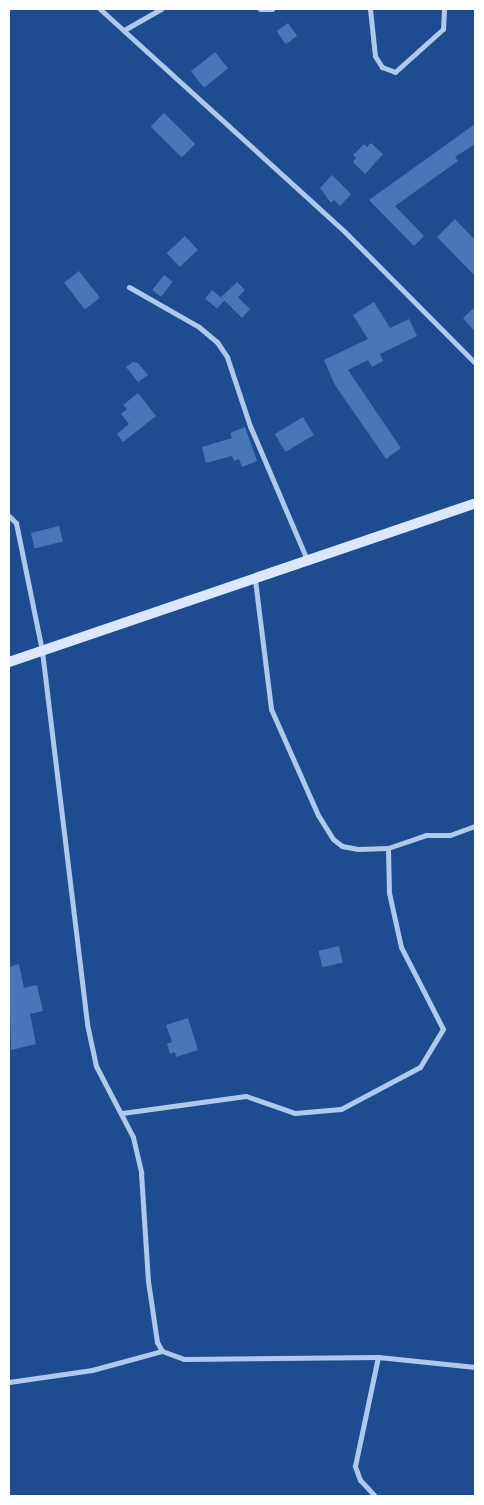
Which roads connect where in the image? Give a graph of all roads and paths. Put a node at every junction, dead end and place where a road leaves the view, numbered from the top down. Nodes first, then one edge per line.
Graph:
1 (100, 9) edge
2 (161, 9) edge
3 (260, 9) edge
4 (272, 9) edge
5 (370, 9) edge
6 (444, 9) edge
7 (124, 30) junction
8 (130, 287) dead end
9 (475, 363) edge
10 (475, 503) edge
11 (9, 516) edge
12 (308, 562) junction
13 (255, 580) junction
14 (42, 651) junction
15 (9, 662) edge
16 (475, 826) edge
17 (388, 848) junction
18 (122, 1113) junction
19 (162, 1351) junction
20 (378, 1357) junction
21 (475, 1367) edge
22 (9, 1382) edge
23 (375, 1496) edge

1 - 7 street
2 - 7 street
3 - 4 street
5 - 6 street
7 - 9 street
8 - 12 street
10 - 12 main road
11 - 14 street
12 - 13 main road
13 - 14 main road
13 - 17 street
14 - 15 main road
14 - 18 street
16 - 17 street
17 - 18 street
18 - 19 street
19 - 20 street
19 - 22 street
20 - 21 street
20 - 23 street

